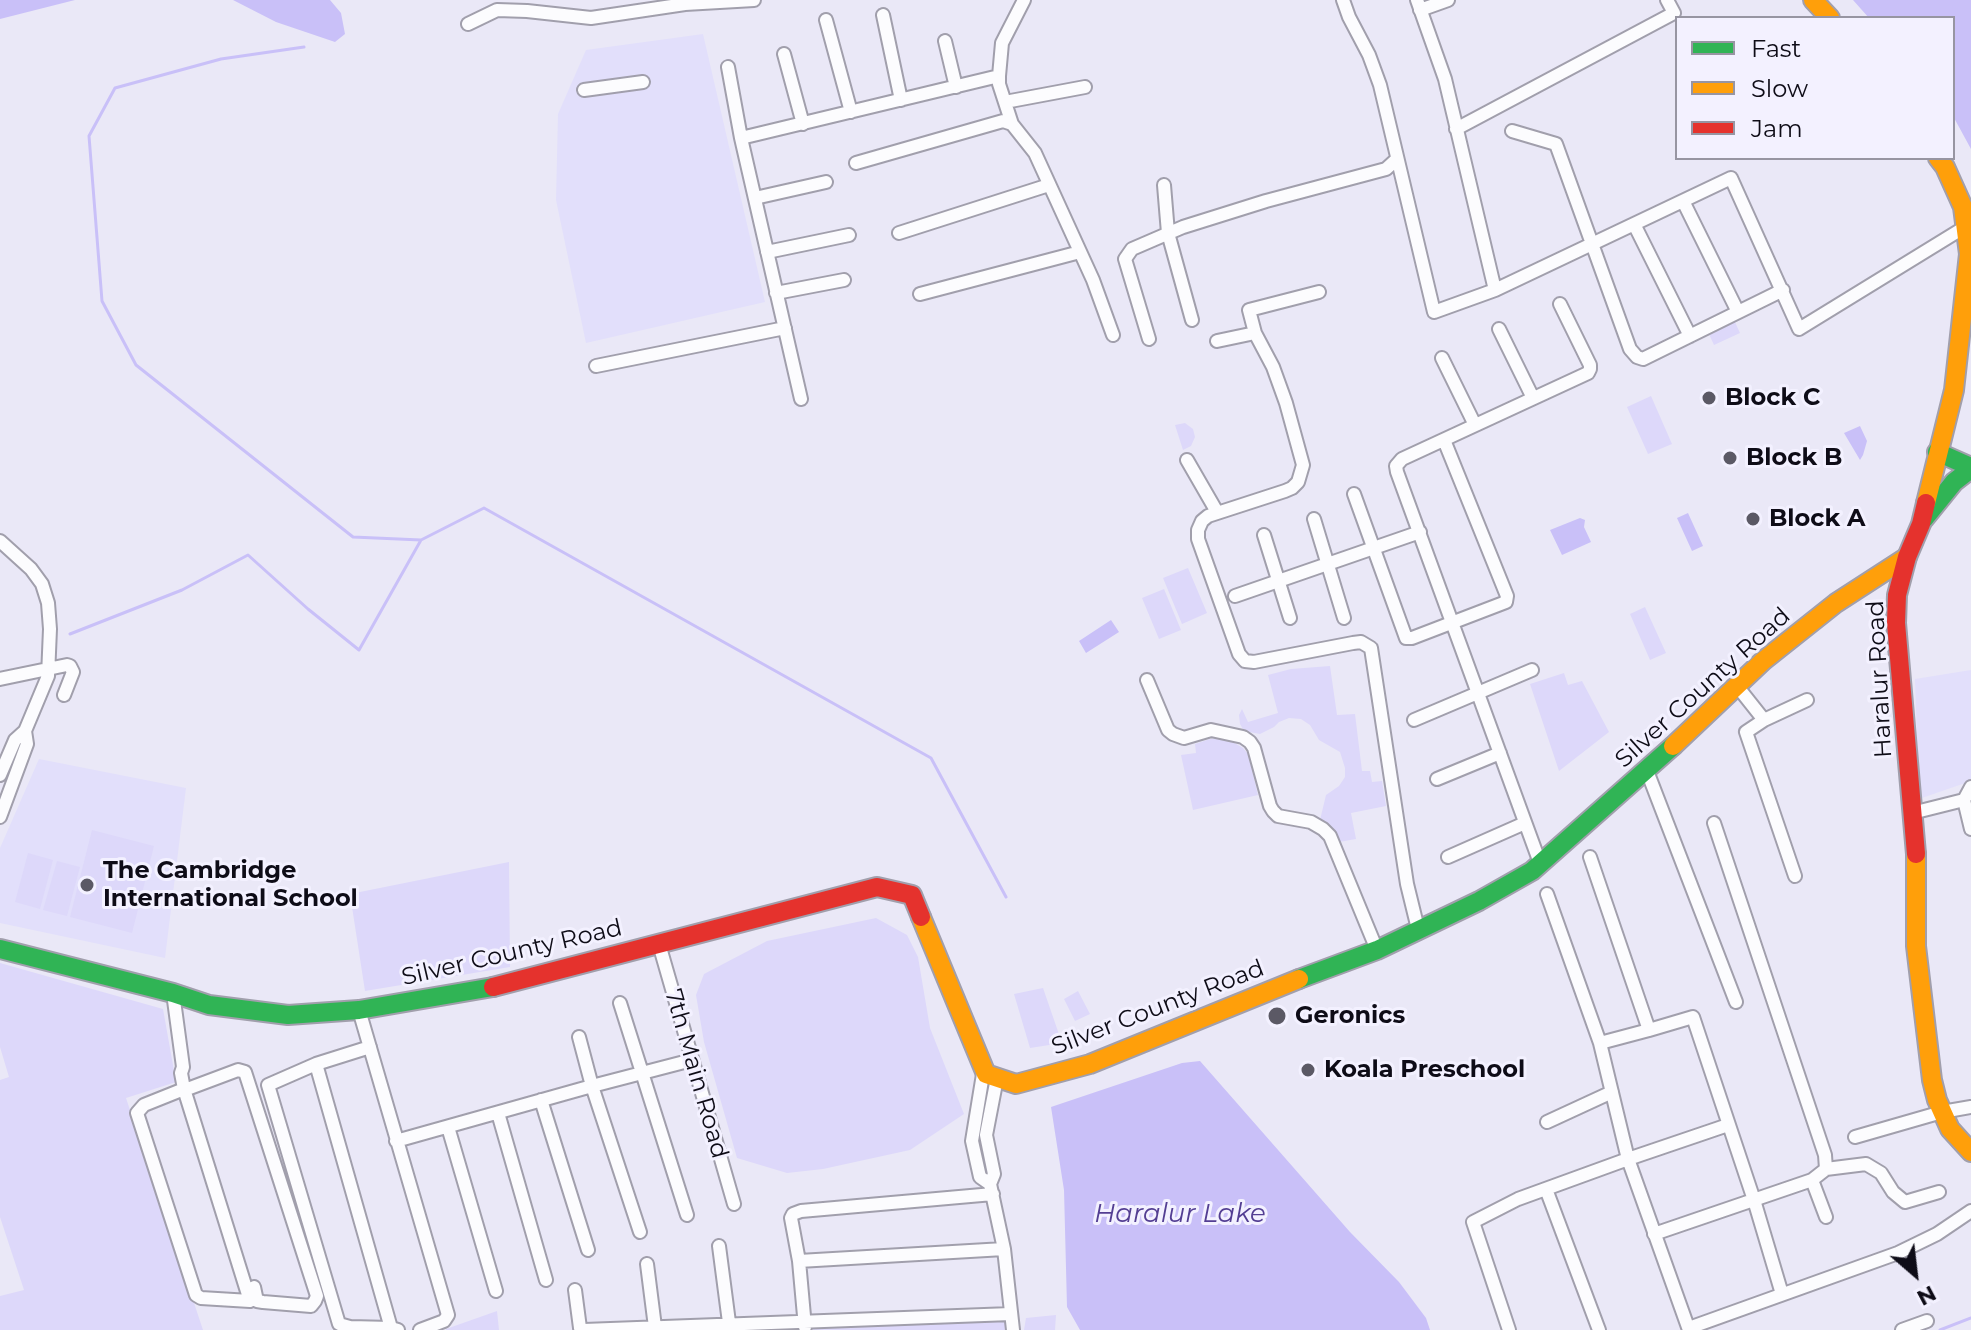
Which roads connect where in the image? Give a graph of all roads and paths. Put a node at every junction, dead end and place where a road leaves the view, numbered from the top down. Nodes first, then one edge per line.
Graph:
1 (754, 0) edge
2 (1024, 0) edge
3 (1343, 0) edge
4 (1448, 0) edge
5 (1667, 0) edge
6 (1813, 0) edge
7 (1419, 5) edge
8 (883, 15) dead end
9 (1828, 16) edge
10 (826, 20) dead end
11 (468, 24) dead end
12 (945, 41) dead end
13 (784, 54) dead end
14 (728, 67) dead end
15 (999, 76) junction
16 (643, 82) dead end
17 (956, 87) junction
18 (1085, 87) dead end
19 (584, 90) dead end
20 (901, 100) junction
21 (1005, 102) junction
22 (851, 112) junction
23 (803, 124) junction
24 (1012, 124) junction
25 (1456, 129) junction
26 (1512, 131) dead end
27 (741, 138) junction
28 (1397, 159) junction
29 (1940, 160) edge
30 (856, 163) dead end
31 (826, 182) dead end
32 (1049, 185) junction
33 (1164, 185) dead end
34 (755, 198) junction
35 (1683, 201) junction
36 (1634, 224) junction
37 (1965, 227) junction
38 (899, 233) dead end
39 (1168, 233) junction
40 (849, 235) dead end
41 (1592, 244) junction
42 (767, 252) junction
43 (1080, 252) junction
44 (844, 280) dead end
45 (1495, 290) junction
46 (1783, 290) junction
47 (1319, 292) dead end
48 (776, 293) junction
49 (920, 294) dead end
50 (1560, 304) dead end
51 (1738, 312) junction
52 (1192, 320) dead end
53 (785, 328) junction
54 (1499, 329) dead end
55 (1255, 333) junction
56 (1113, 335) dead end
57 (1690, 336) junction
58 (1149, 339) dead end
59 (1217, 341) dead end
60 (1442, 358) dead end
61 (596, 366) dead end
62 (1533, 398) junction
63 (801, 399) dead end
64 (1475, 425) junction
65 (1444, 440) junction
66 (1937, 452) junction
67 (1187, 460) dead end
68 (1971, 468) edge
69 (1354, 494) dead end
70 (1217, 512) junction
71 (1314, 519) dead end
72 (1921, 524) junction
73 (1420, 532) junction
74 (1264, 535) dead end
75 (0, 541) edge
76 (1373, 548) junction
77 (1907, 557) junction
78 (1328, 564) junction
79 (1278, 581) junction
80 (1235, 596) dead end
81 (1290, 618) dead end
82 (1344, 618) dead end
83 (1453, 624) junction
84 (49, 668) junction
85 (1532, 670) dead end
86 (0, 679) edge
87 (1147, 680) dead end
88 (1737, 686) junction
89 (1478, 693) junction
90 (64, 695) dead end
91 (1807, 700) dead end
92 (1414, 720) dead end
93 (1764, 720) junction
94 (25, 731) junction
95 (6, 751) edge
96 (1500, 753) junction
97 (1647, 771) junction
98 (0, 775) edge
99 (1437, 779) dead end
100 (1971, 787) edge
101 (1964, 800) junction
102 (1912, 813) junction
103 (0, 817) edge
104 (1525, 823) junction
105 (1714, 823) dead end
106 (1971, 829) edge
107 (1448, 857) dead end
108 (1590, 857) dead end
109 (1540, 863) junction
110 (1795, 876) dead end
111 (1547, 894) dead end
112 (1418, 929) junction
113 (659, 944) junction
114 (0, 949) edge
115 (1377, 950) junction
116 (173, 993) junction
117 (1736, 1002) dead end
118 (620, 1003) dead end
119 (359, 1010) junction
120 (1649, 1030) junction
121 (579, 1037) dead end
122 (1600, 1043) junction
123 (370, 1047) junction
124 (692, 1060) junction
125 (316, 1064) junction
126 (641, 1073) junction
127 (990, 1073) junction
128 (592, 1086) junction
129 (187, 1088) junction
130 (1612, 1092) junction
131 (541, 1100) junction
132 (1971, 1107) edge
133 (1942, 1112) junction
134 (498, 1113) junction
135 (1547, 1122) dead end
136 (1728, 1125) junction
137 (448, 1127) junction
138 (1855, 1137) dead end
139 (396, 1141) junction
140 (1971, 1152) edge
141 (1628, 1159) junction
142 (1826, 1169) junction
143 (1812, 1180) junction
144 (991, 1189) junction
145 (1546, 1189) junction
146 (1939, 1192) dead end
147 (1754, 1200) junction
148 (734, 1204) dead end
149 (1971, 1211) edge
150 (687, 1215) dead end
151 (1826, 1217) dead end
152 (640, 1232) dead end
153 (1654, 1234) junction
154 (719, 1246) dead end
155 (1004, 1249) junction
156 (588, 1250) dead end
157 (799, 1261) junction
158 (647, 1264) dead end
159 (546, 1280) dead end
160 (575, 1290) dead end
161 (496, 1291) dead end
162 (1782, 1294) junction
163 (1011, 1314) junction
164 (1927, 1321) dead end
165 (805, 1326) edge
166 (655, 1327) junction
167 (729, 1327) edge
168 (395, 1329) edge
169 (1689, 1329) edge
170 (420, 1330) edge
171 (583, 1330) edge
172 (1013, 1330) edge
173 (1509, 1330) edge
174 (1599, 1330) edge
175 (1902, 1330) edge

1 - 11 street
2 - 15 street
3 - 28 street
4 - 7 street
5 - 25 street
6 - 9 street
7 - 25 street
8 - 20 street
10 - 22 street
12 - 17 street
13 - 23 street
14 - 27 street
15 - 17 street
15 - 21 street
16 - 19 street
17 - 20 street
18 - 21 street
20 - 22 street
21 - 24 street
22 - 23 street
23 - 27 street
24 - 30 street
24 - 32 street
25 - 45 street
26 - 41 street
27 - 34 street
28 - 39 street
28 - 45 street
29 - 37 street, Haralur Road
31 - 34 street
32 - 38 street
32 - 43 street
33 - 39 street
34 - 42 street
35 - 36 street
35 - 46 street
35 - 51 street
36 - 41 street
36 - 57 street
37 - 46 street
37 - 66 street, Haralur Road
39 - 52 street
39 - 58 street
40 - 42 street
41 - 45 street
41 - 57 street
42 - 48 street
43 - 49 street
43 - 56 street
44 - 48 street
46 - 51 street
47 - 55 street
48 - 53 street
50 - 62 street
51 - 57 street
53 - 61 street
53 - 63 street
54 - 62 street
55 - 59 street
55 - 70 street
60 - 64 street
62 - 64 street
64 - 65 street
65 - 73 street
65 - 83 street
66 - 68 street
66 - 72 street, Haralur Road
67 - 70 street
68 - 72 street
69 - 76 street
70 - 112 street
71 - 78 street
72 - 77 street, Haralur Road
73 - 76 street
73 - 83 street
74 - 79 street
75 - 84 street
76 - 78 street
76 - 83 street
77 - 88 street, Silver County Road
77 - 102 street, Haralur Road
78 - 79 street
78 - 82 street
79 - 80 street
79 - 81 street
83 - 89 street
84 - 86 street
84 - 90 street
84 - 94 street
85 - 89 street
87 - 115 street
88 - 93 street
88 - 97 street, Silver County Road
89 - 92 street
89 - 96 street
91 - 93 street
93 - 110 street
94 - 95 street
94 - 103 street
95 - 98 street
96 - 99 street
96 - 104 street
97 - 109 street, Silver County Road
97 - 117 street
100 - 101 street
101 - 102 street
101 - 106 street
102 - 133 street, Haralur Road
104 - 107 street
104 - 109 street
105 - 142 street
108 - 120 street
109 - 112 street, Silver County Road
111 - 122 street
112 - 115 street, Silver County Road
113 - 119 street, Silver County Road
113 - 124 street, 7th Main Road
113 - 127 street, Silver County Road
114 - 116 street, Silver County Road
115 - 127 street, Silver County Road
116 - 119 street, Silver County Road
116 - 129 street
118 - 126 street
119 - 123 street
120 - 122 street
120 - 136 street
121 - 128 street
122 - 130 street
123 - 125 street
123 - 139 street
124 - 126 street
124 - 148 street, 7th Main Road
125 - 168 street
125 - 168 street
126 - 128 street
126 - 150 street
127 - 144 street
128 - 131 street
128 - 152 street
129 - 129 street
129 - 129 street
130 - 135 street
130 - 141 street
131 - 134 street
131 - 156 street
132 - 133 street
133 - 138 street
133 - 140 street, Haralur Road
134 - 137 street
134 - 159 street
136 - 141 street
136 - 147 street
137 - 139 street
137 - 161 street
139 - 170 street
141 - 145 street
141 - 153 street
142 - 143 street
142 - 146 street
143 - 147 street
143 - 151 street
144 - 155 street
144 - 157 street
145 - 173 street
145 - 174 street
147 - 153 street
147 - 162 street
149 - 162 street
153 - 169 street
154 - 167 street
155 - 157 street
155 - 163 street
157 - 165 street
158 - 166 street
160 - 171 street
162 - 169 street
163 - 165 street
163 - 172 street
164 - 175 street
165 - 167 street
166 - 167 street
166 - 171 street

